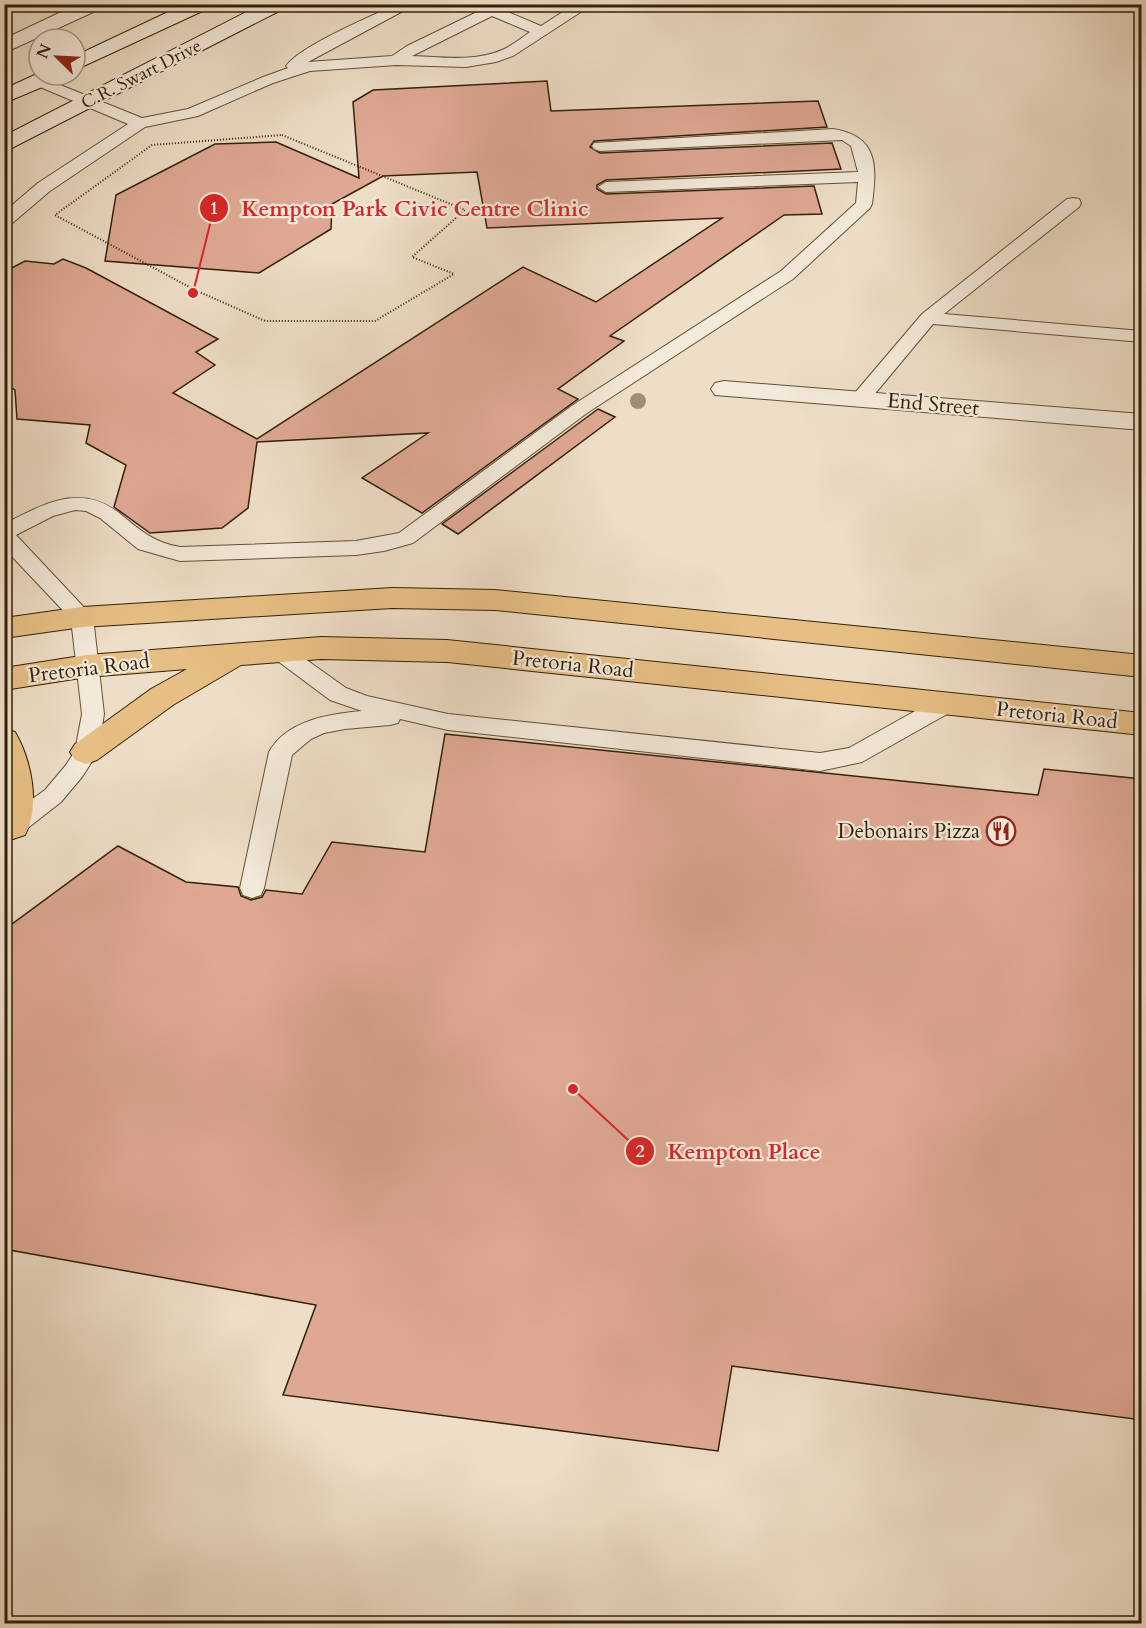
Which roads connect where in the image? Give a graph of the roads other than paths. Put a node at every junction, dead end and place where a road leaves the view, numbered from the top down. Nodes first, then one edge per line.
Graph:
1 (95, 4) edge
2 (202, 4) edge
3 (278, 4) edge
4 (409, 4) edge
5 (476, 4) edge
6 (586, 4) edge
7 (491, 11) junction
8 (542, 32) junction
9 (4, 47) edge
10 (87, 58) edge
11 (396, 60) junction
12 (291, 71) junction
13 (27, 86) edge
14 (62, 87) edge
15 (4, 97) edge
16 (89, 101) junction
17 (140, 123) junction
18 (4, 145) edge
19 (600, 146) dead end
20 (867, 177) junction
21 (606, 187) dead end
22 (1073, 203) dead end
23 (4, 221) edge
24 (928, 318) junction
25 (1142, 337) edge
26 (724, 388) dead end
27 (861, 398) junction
28 (1142, 422) edge
29 (4, 534) edge
30 (82, 617) junction
31 (4, 628) edge
32 (279, 651) junction
33 (237, 654) junction
34 (87, 666) junction
35 (1142, 666) edge
36 (4, 679) edge
37 (948, 703) junction
38 (416, 715) junction
39 (1142, 724) edge
40 (4, 740) edge
41 (86, 752) junction
42 (9, 829) edge
43 (252, 888) dead end

1 - 9 main road
2 - 10 main road, C.R. Swart Drive
3 - 16 main road, C.R. Swart Drive
4 - 12 lane
5 - 7 lane
6 - 8 lane
7 - 8 lane
7 - 11 lane
8 - 11 lane
11 - 12 lane
12 - 17 lane
13 - 15 main road
14 - 16 lane
16 - 17 lane
16 - 18 main road, C.R. Swart Drive
17 - 23 lane
19 - 20 lane
20 - 21 lane
20 - 29 lane
22 - 24 lane
24 - 25 lane
24 - 27 lane
26 - 27 main road, End Street
27 - 28 main road, End Street
29 - 30 lane
30 - 31 main road
30 - 34 lane
30 - 35 main road
32 - 33 main road, Pretoria Road
32 - 37 main road, Pretoria Road
32 - 38 lane
33 - 34 main road, Pretoria Road
33 - 41 main road
34 - 36 main road, Pretoria Road
34 - 41 lane
37 - 38 lane
37 - 39 main road, Pretoria Road
38 - 43 lane
40 - 42 main road
41 - 42 lane

